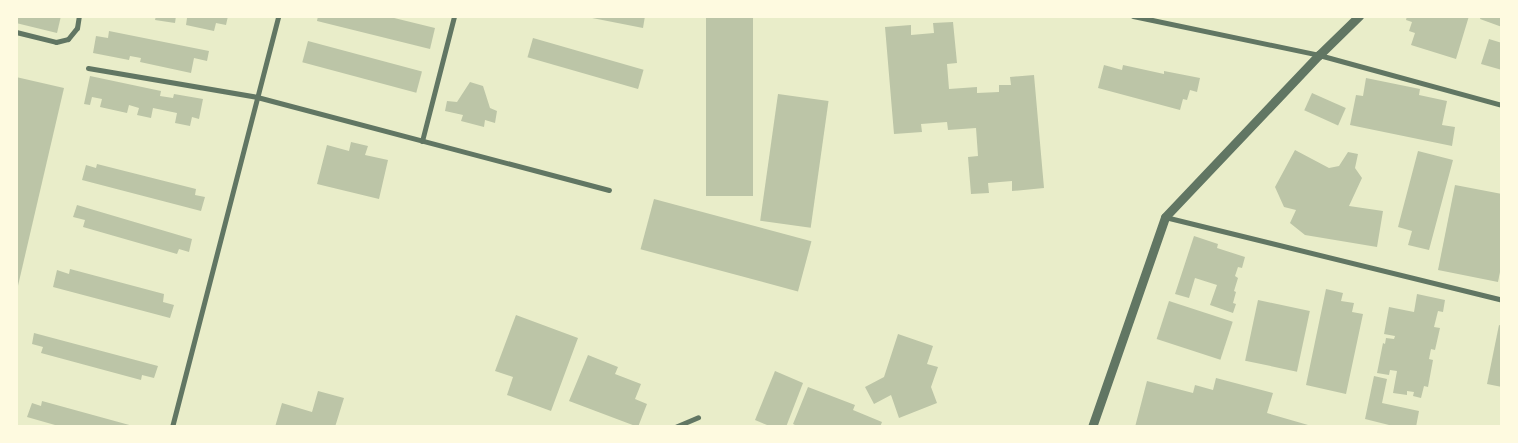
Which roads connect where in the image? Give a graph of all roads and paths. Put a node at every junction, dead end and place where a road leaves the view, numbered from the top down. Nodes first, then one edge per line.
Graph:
1 (79, 16) edge
2 (278, 16) edge
3 (454, 16) edge
4 (1133, 16) edge
5 (1359, 16) edge
6 (16, 32) edge
7 (1318, 55) junction
8 (88, 68) dead end
9 (256, 97) junction
10 (1502, 105) edge
11 (422, 141) junction
12 (609, 190) dead end
13 (1165, 217) junction
14 (1502, 300) edge
15 (698, 417) dead end
16 (172, 427) edge
17 (675, 427) edge
18 (1092, 427) edge

1 - 6 street
2 - 9 street
3 - 11 street
4 - 7 street
5 - 7 street
7 - 10 street
7 - 13 street
8 - 9 street
9 - 11 street
9 - 16 street
11 - 12 street
13 - 14 street
13 - 18 street
15 - 17 street

